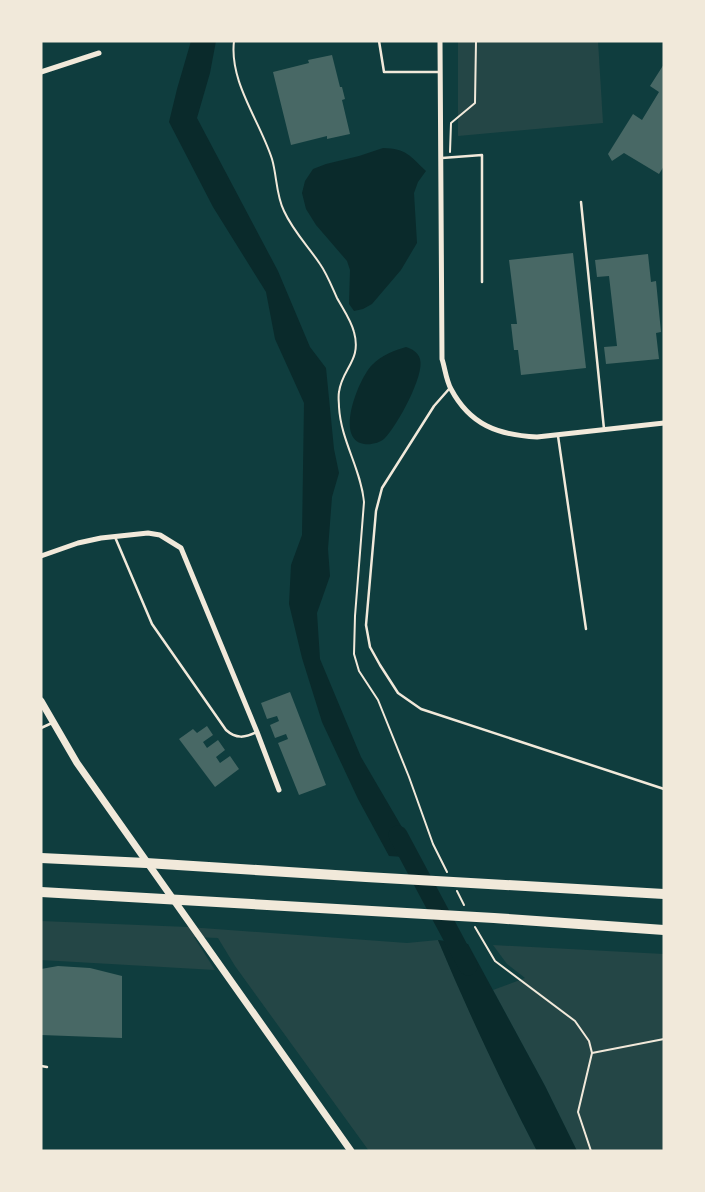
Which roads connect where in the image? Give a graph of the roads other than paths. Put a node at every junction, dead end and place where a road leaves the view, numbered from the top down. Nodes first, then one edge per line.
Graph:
1 (380, 41) edge
2 (440, 41) edge
3 (99, 53) dead end
4 (41, 72) edge
5 (440, 72) junction
6 (441, 158) junction
7 (581, 202) dead end
8 (482, 282) dead end
9 (450, 388) junction
10 (664, 423) edge
11 (604, 429) junction
12 (558, 434) junction
13 (115, 537) junction
14 (41, 556) edge
15 (586, 629) dead end
16 (41, 701) edge
17 (54, 723) junction
18 (41, 728) edge
19 (257, 732) junction
20 (664, 789) edge
21 (279, 790) dead end
22 (41, 853) edge
23 (41, 858) edge
24 (91, 860) junction
25 (41, 892) edge
26 (664, 894) edge
27 (664, 930) edge
28 (41, 1066) edge
29 (47, 1067) dead end
30 (351, 1151) edge

1 - 5 lane
2 - 5 street
3 - 4 street
5 - 6 street
6 - 8 lane
6 - 9 street
7 - 11 lane
9 - 12 street
9 - 20 lane
10 - 11 street
11 - 12 street
12 - 15 lane
13 - 14 street
13 - 19 lane
13 - 19 street
16 - 17 street
17 - 18 lane
17 - 30 street
19 - 21 street
22 - 24 highway
23 - 24 highway
24 - 26 highway
25 - 27 highway
28 - 29 lane

